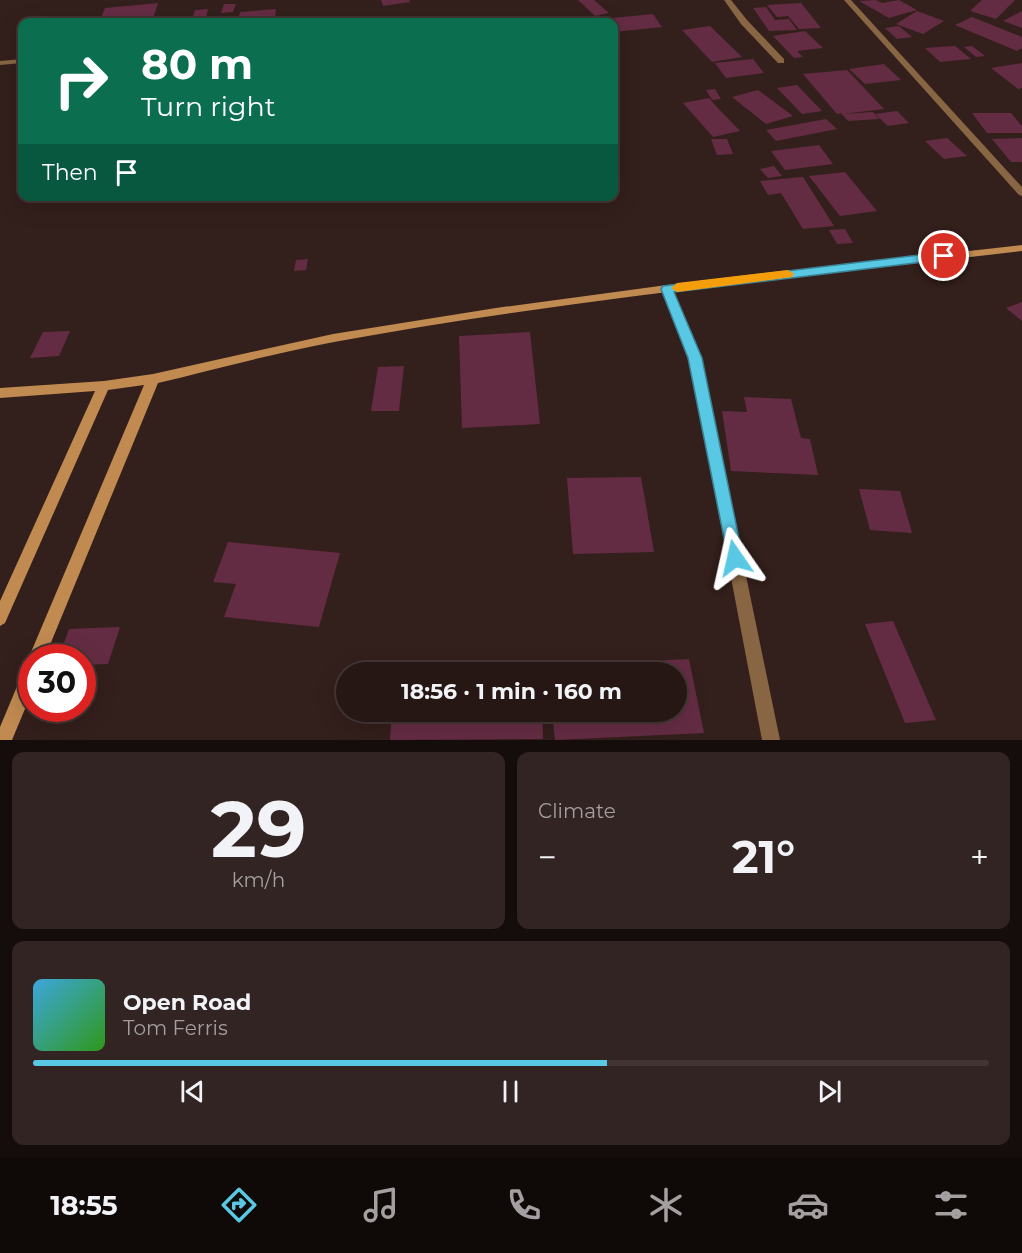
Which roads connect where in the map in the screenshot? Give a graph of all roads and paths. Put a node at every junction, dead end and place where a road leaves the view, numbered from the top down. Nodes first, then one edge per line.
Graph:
1 (727, 0) edge
2 (847, 0) edge
3 (781, 61) dead end
4 (18, 62) edge
5 (0, 63) edge
6 (1022, 193) edge
7 (1022, 248) edge
8 (667, 289) junction
9 (153, 379) junction
10 (104, 386) junction
11 (0, 393) edge
12 (0, 618) edge
13 (42, 644) edge
14 (18, 704) edge
15 (3, 740) edge
16 (771, 740) edge

1 - 3 street
2 - 6 street
4 - 5 street
7 - 8 street
8 - 9 street
8 - 16 street
9 - 10 street
9 - 13 street
10 - 11 street
10 - 12 street
14 - 15 street

